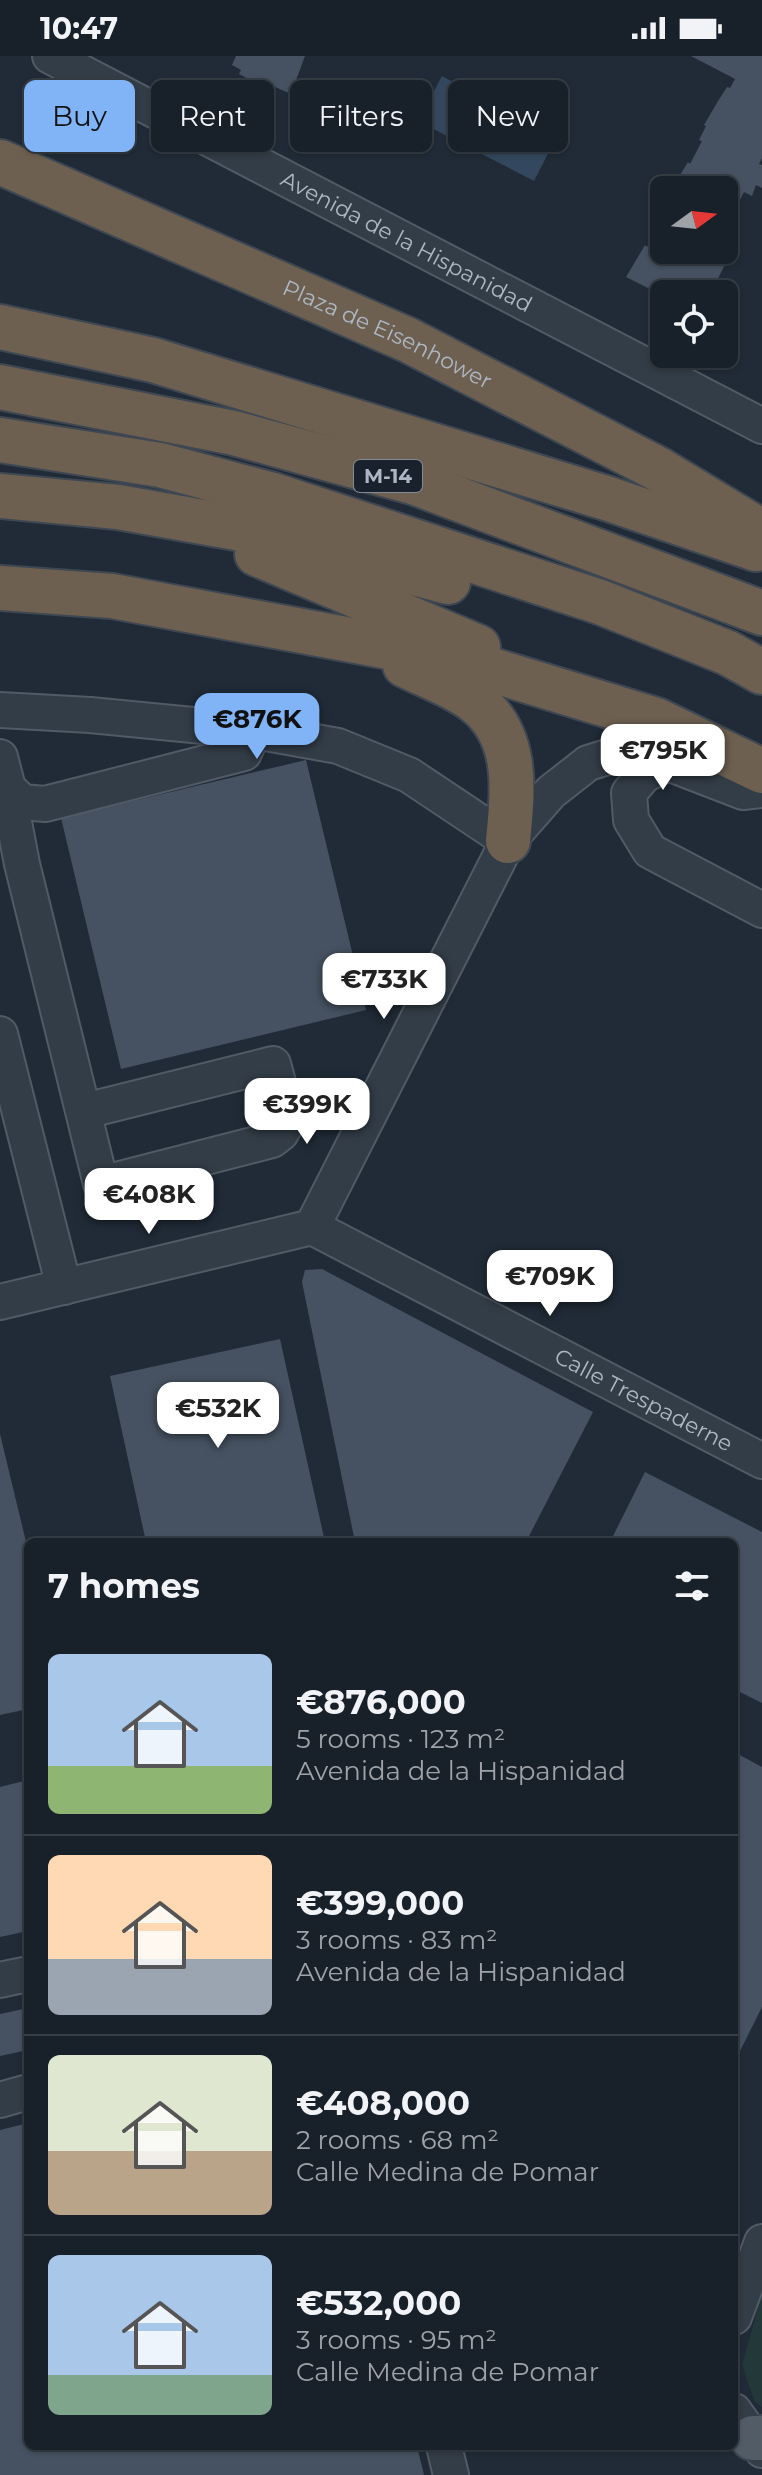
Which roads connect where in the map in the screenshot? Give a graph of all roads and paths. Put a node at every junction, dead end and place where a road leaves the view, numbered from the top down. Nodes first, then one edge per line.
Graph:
1 (50, 56) edge
2 (0, 162) edge
3 (0, 327) edge
4 (0, 387) edge
5 (762, 426) edge
6 (0, 440) edge
7 (0, 496) edge
8 (163, 515) junction
9 (762, 532) edge
10 (762, 551) edge
11 (0, 588) edge
12 (762, 613) edge
13 (360, 643) junction
14 (762, 672) edge
15 (762, 680) edge
16 (552, 688) junction
17 (0, 710) edge
18 (254, 731) junction
19 (0, 757) edge
20 (668, 763) junction
21 (762, 771) edge
22 (762, 790) edge
23 (22, 802) junction
24 (508, 841) junction
25 (762, 910) edge
26 (0, 1034) edge
27 (85, 1111) junction
28 (312, 1227) junction
29 (64, 1287) junction
30 (0, 1302) edge
31 (762, 1461) edge
32 (24, 1975) edge
33 (0, 1980) edge
34 (24, 2093) edge
35 (0, 2100) edge
36 (762, 2242) edge
37 (738, 2306) edge
38 (445, 2450) edge
39 (451, 2475) edge

1 - 5 street, Avenida de la Hispanidad
2 - 9 highway, Plaza de Eisenhower
3 - 10 highway, M-14
4 - 12 highway, M-14
6 - 14 highway
7 - 8 highway
8 - 15 highway
8 - 16 highway
11 - 13 highway
13 - 16 highway
13 - 24 highway
16 - 21 highway
17 - 18 street
18 - 23 street
18 - 24 street
19 - 23 street
20 - 22 street
20 - 24 street
20 - 25 street
23 - 27 street
24 - 28 street
26 - 29 street
27 - 27 street
28 - 29 street
28 - 31 street, Calle Trespaderne
29 - 30 street
32 - 33 street
34 - 35 street
36 - 37 street
38 - 39 street

